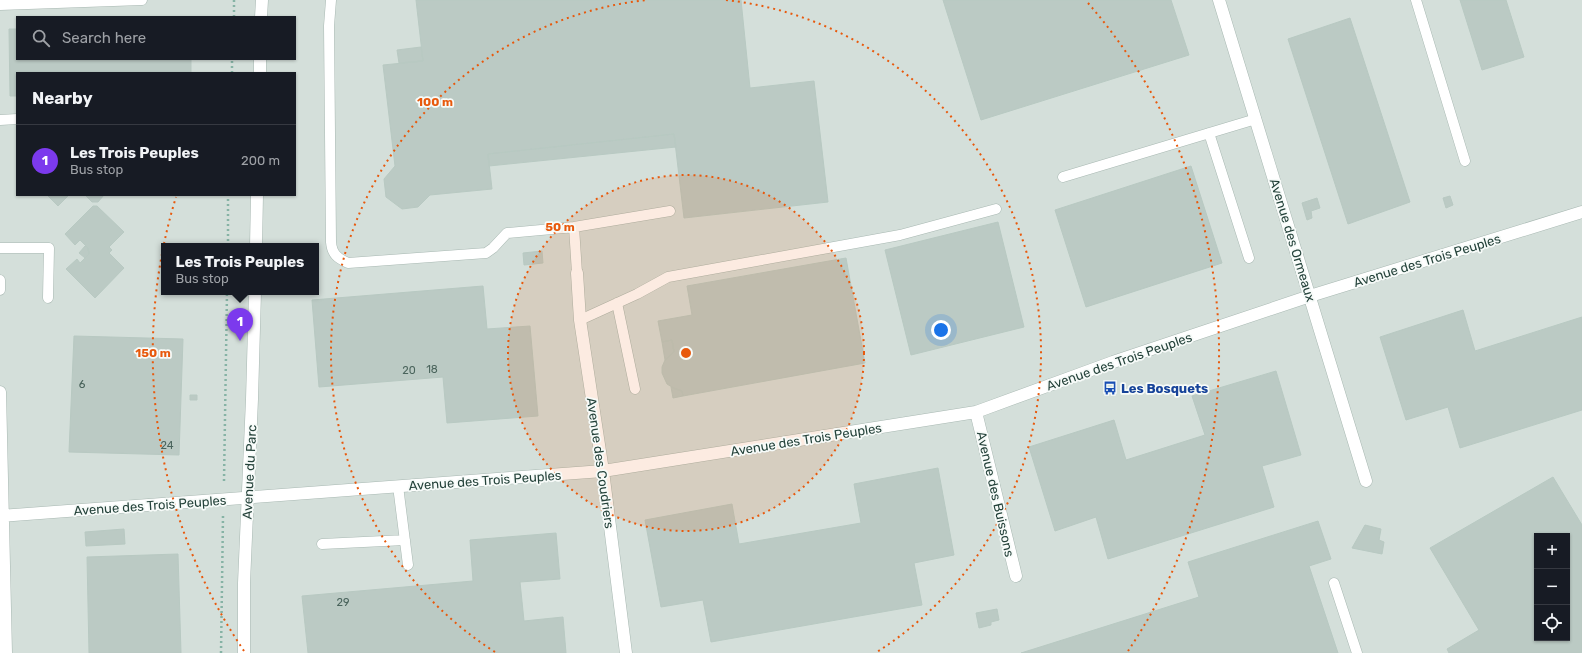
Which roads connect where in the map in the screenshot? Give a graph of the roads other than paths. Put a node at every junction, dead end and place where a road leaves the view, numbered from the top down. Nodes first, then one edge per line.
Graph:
1 (142, 0) edge
2 (262, 0) edge
3 (331, 0) edge
4 (1219, 0) edge
5 (1416, 0) edge
6 (0, 5) edge
7 (261, 16) edge
8 (260, 60) edge
9 (260, 72) edge
10 (16, 119) edge
11 (1256, 119) junction
12 (0, 120) edge
13 (1209, 133) junction
14 (1465, 162) dead end
15 (1063, 177) dead end
16 (257, 196) edge
17 (996, 209) dead end
18 (670, 211) dead end
19 (1582, 212) edge
20 (574, 227) junction
21 (256, 243) edge
22 (0, 248) edge
23 (1249, 258) dead end
24 (577, 273) joint
25 (0, 280) edge
26 (0, 290) edge
27 (255, 295) edge
28 (1310, 296) junction
29 (48, 298) dead end
30 (617, 303) junction
31 (580, 320) junction
32 (635, 389) dead end
33 (0, 392) edge
34 (976, 412) junction
35 (603, 471) junction
36 (1366, 480) dead end
37 (398, 486) junction
38 (247, 498) junction
39 (1, 516) edge
40 (405, 540) junction
41 (322, 544) dead end
42 (408, 566) dead end
43 (1016, 576) dead end
44 (1334, 583) dead end
45 (6, 653) edge
46 (244, 653) edge
47 (626, 653) edge
48 (1357, 653) edge

1 - 6 lane
2 - 7 street
3 - 20 lane
4 - 11 street, Avenue des Ormeaux
5 - 14 lane
8 - 9 street
10 - 12 lane
11 - 13 lane
11 - 28 street, Avenue des Ormeaux
13 - 15 lane
13 - 23 lane
16 - 21 street
17 - 30 lane
18 - 20 lane
19 - 28 street, Avenue des Trois Peuples
20 - 24 lane
22 - 29 lane
24 - 31 street, Avenue des Coudriers
25 - 26 lane
27 - 38 street, Avenue du Parc
28 - 34 street, Avenue des Trois Peuples
28 - 36 street, Avenue des Ormeaux
30 - 31 lane
30 - 32 lane
31 - 35 street, Avenue des Coudriers
33 - 39 street
34 - 35 street, Avenue des Trois Peuples
34 - 43 street, Avenue des Buissons
35 - 37 street, Avenue des Trois Peuples
35 - 47 street, Avenue des Coudriers
37 - 38 street, Avenue des Trois Peuples
37 - 40 lane
38 - 39 street, Avenue des Trois Peuples
38 - 46 street, Avenue du Parc
39 - 45 street
40 - 41 lane
40 - 42 lane
44 - 48 lane

